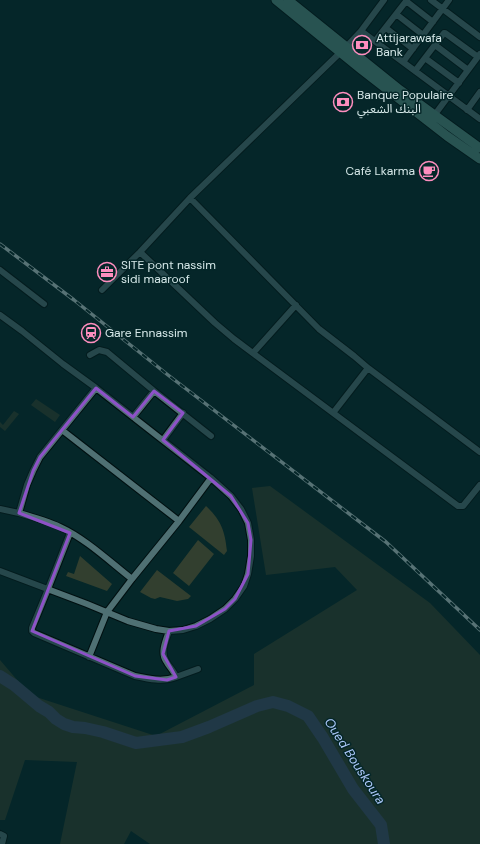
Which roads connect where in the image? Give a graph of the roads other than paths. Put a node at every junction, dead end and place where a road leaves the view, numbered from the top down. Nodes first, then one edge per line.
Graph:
1 (276, 0) edge
2 (288, 0) edge
3 (384, 0) edge
4 (431, 0) edge
5 (449, 0) edge
6 (406, 1) edge
7 (298, 3) edge
8 (443, 9) junction
9 (396, 14) junction
10 (433, 22) junction
11 (386, 28) junction
12 (361, 31) junction
13 (423, 35) junction
14 (480, 37) edge
15 (375, 41) junction
16 (435, 45) junction
17 (343, 49) junction
18 (413, 49) junction
19 (479, 56) edge
20 (425, 58) junction
21 (403, 62) junction
22 (468, 70) junction
23 (416, 71) junction
24 (459, 83) junction
25 (449, 96) junction
26 (479, 96) edge
27 (467, 110) junction
28 (432, 118) junction
29 (480, 120) edge
30 (480, 148) edge
31 (480, 159) edge
32 (190, 198) junction
33 (140, 252) junction
34 (0, 270) edge
35 (102, 290) dead end
36 (44, 304) dead end
37 (296, 305) junction
38 (1, 317) edge
39 (253, 353) junction
40 (90, 355) dead end
41 (368, 368) junction
42 (96, 388) junction
43 (154, 391) junction
44 (182, 413) junction
45 (333, 413) junction
46 (133, 417) junction
47 (62, 430) junction
48 (211, 436) dead end
49 (163, 440) junction
50 (480, 452) edge
51 (212, 478) junction
52 (480, 485) edge
53 (0, 509) edge
54 (19, 513) junction
55 (178, 521) junction
56 (70, 533) junction
57 (0, 571) edge
58 (132, 579) junction
59 (48, 589) junction
60 (107, 612) junction
61 (169, 631) junction
62 (89, 657) junction
63 (198, 669) dead end
64 (176, 678) junction
65 (0, 834) edge
66 (2, 844) edge

1 - 17 street
2 - 7 street
3 - 12 street
4 - 8 street
5 - 8 street
6 - 9 street
6 - 10 street
7 - 17 street
8 - 10 street
8 - 14 street
9 - 11 street
9 - 13 street
10 - 13 street
11 - 15 street
11 - 18 street
12 - 15 street
12 - 17 street
13 - 18 street
15 - 21 street
16 - 19 street
16 - 20 street
16 - 22 street
17 - 28 street
17 - 32 street
18 - 21 street
19 - 22 street
20 - 23 street
20 - 24 street
21 - 23 street
22 - 24 street
23 - 25 street
24 - 25 street
25 - 27 street
25 - 28 street
26 - 27 street
27 - 29 street
28 - 30 street
28 - 31 street
32 - 33 street
32 - 37 street
33 - 35 street
33 - 39 street
34 - 36 street
37 - 39 street
37 - 41 street
38 - 42 street
39 - 45 street
40 - 43 street
41 - 45 street
41 - 50 street
42 - 46 street
42 - 47 street
43 - 44 street
43 - 46 street
44 - 48 street
44 - 49 street
45 - 52 street
46 - 49 street
47 - 54 street
47 - 55 street
49 - 51 street
51 - 55 street
51 - 61 street
53 - 54 street
54 - 56 street
55 - 58 street
56 - 58 street
56 - 59 street
57 - 59 street
58 - 60 street
59 - 60 street
59 - 62 street
60 - 61 street
60 - 62 street
61 - 64 street
62 - 64 street
63 - 64 street
65 - 66 street

